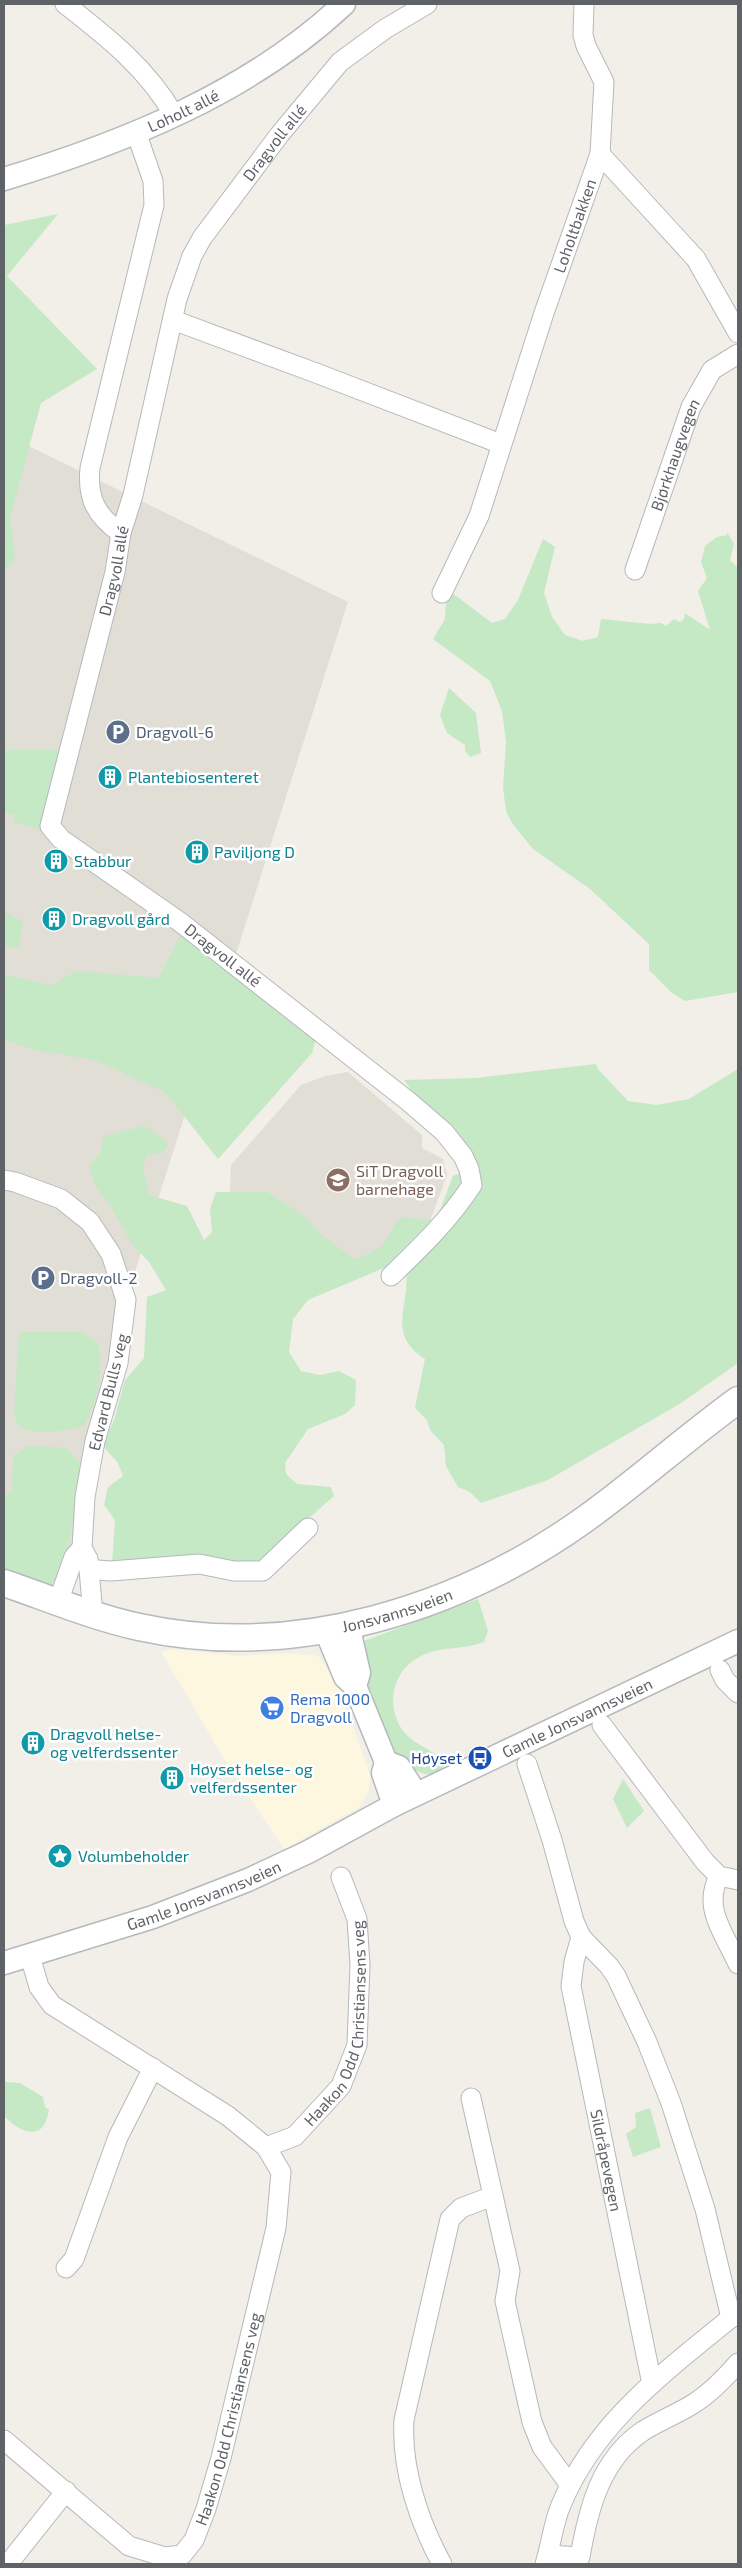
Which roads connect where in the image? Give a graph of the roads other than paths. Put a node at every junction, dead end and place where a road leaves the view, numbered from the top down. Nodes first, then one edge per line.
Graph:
1 (65, 4) edge
2 (344, 4) edge
3 (427, 4) edge
4 (584, 4) edge
5 (174, 115) junction
6 (136, 132) junction
7 (600, 154) junction
8 (4, 179) edge
9 (173, 320) junction
10 (738, 333) edge
11 (738, 354) edge
12 (501, 444) junction
13 (121, 533) junction
14 (635, 570) dead end
15 (442, 593) dead end
16 (4, 1180) edge
17 (391, 1276) dead end
18 (738, 1400) edge
19 (308, 1528) dead end
20 (82, 1548) junction
21 (97, 1570) dead end
22 (4, 1583) edge
23 (58, 1602) junction
24 (93, 1614) junction
25 (337, 1628) junction
26 (738, 1641) edge
27 (720, 1670) dead end
28 (738, 1693) edge
29 (602, 1725) dead end
30 (386, 1762) junction
31 (527, 1764) dead end
32 (416, 1794) junction
33 (394, 1805) junction
34 (719, 1876) junction
35 (341, 1877) dead end
36 (738, 1880) edge
37 (581, 1937) junction
38 (30, 1956) junction
39 (4, 1963) edge
40 (738, 1964) edge
41 (153, 2068) junction
42 (471, 2098) dead end
43 (266, 2147) junction
44 (493, 2196) junction
45 (66, 2268) dead end
46 (734, 2315) edge
47 (738, 2363) edge
48 (652, 2384) junction
49 (4, 2440) edge
50 (570, 2486) junction
51 (66, 2491) junction
52 (547, 2559) edge
53 (580, 2561) edge
54 (8, 2564) edge
55 (442, 2564) edge

1 - 5 street
2 - 5 street, Loholt allé
3 - 9 street, Dragvoll allé
4 - 7 street, Loholtbakken
5 - 6 street, Loholt allé
6 - 8 street, Loholt allé
6 - 13 street
7 - 10 street
7 - 12 street, Loholtbakken
9 - 12 street
9 - 13 street, Dragvoll allé
11 - 14 street, Bjørkhaugvegen
12 - 15 street, Loholtbakken
13 - 17 street, Dragvoll allé
16 - 20 street, Edvard Bulls veg
18 - 25 main road, Jonsvannsveien
19 - 21 street
20 - 23 street, Edvard Bulls veg
20 - 24 street, Edvard Bulls veg
22 - 23 main road, Jonsvannsveien
23 - 24 main road, Jonsvannsveien
24 - 25 main road, Jonsvannsveien
25 - 30 street
26 - 32 street, Gamle Jonsvannsveien
27 - 28 street
29 - 34 street
30 - 32 street
30 - 33 street
31 - 37 street
32 - 33 street, Gamle Jonsvannsveien
33 - 38 street, Gamle Jonsvannsveien
34 - 36 street
34 - 40 street
35 - 43 street, Haakon Odd Christiansens veg
37 - 46 street
37 - 48 street, Sildråpevegen
38 - 39 street, Gamle Jonsvannsveien
38 - 41 street, Haakon Odd Christiansens veg
41 - 43 street, Haakon Odd Christiansens veg
41 - 45 street
42 - 44 street
43 - 51 street, Haakon Odd Christiansens veg
44 - 50 street
44 - 55 street
46 - 48 street
47 - 53 street
48 - 50 street
49 - 51 street, Haakon Odd Christiansens veg
50 - 52 street
51 - 54 street
52 - 53 street

